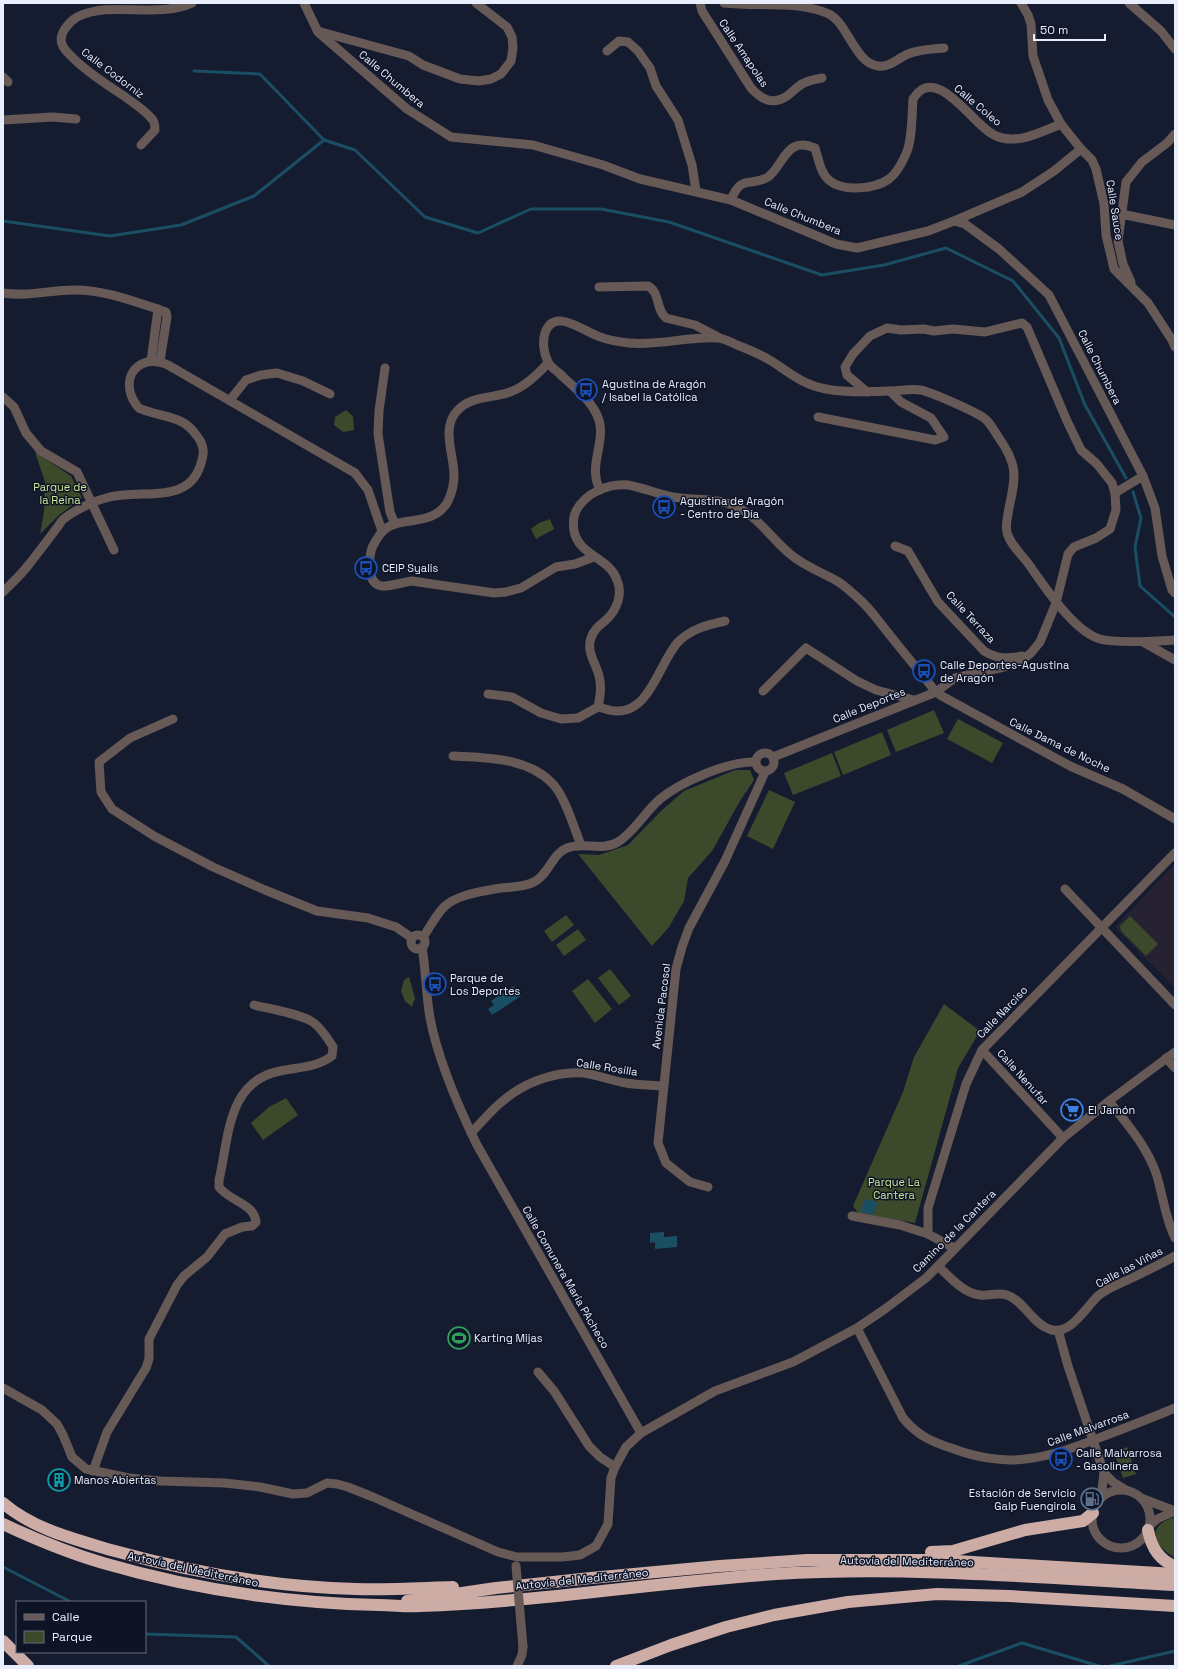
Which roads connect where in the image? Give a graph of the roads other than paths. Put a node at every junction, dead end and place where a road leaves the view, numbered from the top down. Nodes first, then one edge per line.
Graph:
1 (192, 3) edge
2 (304, 3) edge
3 (476, 3) edge
4 (700, 3) edge
5 (724, 3) edge
6 (1021, 3) edge
7 (1129, 3) edge
8 (318, 32) junction
9 (944, 48) dead end
10 (1175, 49) edge
11 (607, 51) dead end
12 (822, 78) dead end
13 (76, 119) dead end
14 (3, 120) edge
15 (1061, 124) junction
16 (1175, 134) edge
17 (141, 145) dead end
18 (1081, 149) junction
19 (696, 191) junction
20 (731, 200) junction
21 (1121, 214) junction
22 (954, 221) junction
23 (1175, 225) edge
24 (599, 286) dead end
25 (1134, 289) junction
26 (3, 293) edge
27 (162, 310) junction
28 (695, 325) junction
29 (695, 338) junction
30 (721, 338) junction
31 (1175, 347) edge
32 (151, 361) junction
33 (160, 361) junction
34 (548, 363) junction
35 (385, 368) dead end
36 (867, 392) junction
37 (890, 392) junction
38 (330, 394) dead end
39 (3, 397) edge
40 (230, 400) junction
41 (818, 417) dead end
42 (1143, 476) junction
43 (600, 490) junction
44 (1115, 493) junction
45 (92, 503) junction
46 (395, 524) junction
47 (382, 531) junction
48 (895, 546) dead end
49 (114, 550) dead end
50 (594, 557) junction
51 (3, 592) edge
52 (1175, 593) edge
53 (1056, 603) junction
54 (725, 621) dead end
55 (1175, 640) edge
56 (1141, 641) junction
57 (1175, 644) edge
58 (1031, 653) junction
59 (1175, 660) edge
60 (763, 691) dead end
61 (936, 692) junction
62 (488, 694) dead end
63 (914, 700) junction
64 (598, 707) junction
65 (173, 719) dead end
66 (453, 756) dead end
67 (773, 757) junction
68 (755, 762) junction
69 (765, 772) junction
70 (1175, 818) edge
71 (581, 845) junction
72 (1175, 853) edge
73 (1065, 889) dead end
74 (1101, 927) junction
75 (423, 936) junction
76 (412, 938) junction
77 (422, 948) junction
78 (254, 1005) dead end
79 (1175, 1005) edge
80 (982, 1050) junction
81 (1175, 1052) edge
82 (1166, 1058) junction
83 (1175, 1068) edge
84 (663, 1086) junction
85 (1108, 1101) junction
86 (471, 1133) junction
87 (1063, 1138) junction
88 (708, 1187) dead end
89 (852, 1216) dead end
90 (928, 1234) junction
91 (1175, 1238) edge
92 (954, 1248) junction
93 (1175, 1256) edge
94 (938, 1266) junction
95 (857, 1328) junction
96 (1058, 1330) junction
97 (538, 1372) dead end
98 (3, 1388) edge
99 (1175, 1408) edge
100 (641, 1433) junction
101 (1093, 1440) junction
102 (614, 1467) junction
103 (93, 1471) junction
104 (1104, 1473) junction
105 (1126, 1490) junction
106 (1101, 1498) junction
107 (1141, 1498) junction
108 (3, 1503) edge
109 (1175, 1511) edge
110 (1093, 1513) junction
111 (3, 1524) edge
112 (1148, 1528) junction
113 (892, 1559) junction
114 (517, 1562) junction
115 (1175, 1566) edge
116 (1175, 1574) edge
117 (1175, 1585) edge
118 (496, 1588) junction
119 (391, 1605) junction
120 (1175, 1606) edge
121 (3, 1641) edge
122 (28, 1666) edge
123 (517, 1666) edge
124 (617, 1666) edge

1 - 17 street, Calle Codorniz
2 - 8 street, Calle Chumbera
3 - 8 street
4 - 12 street, Calle Amapolas
5 - 9 street
6 - 15 street, Calle Sauce
7 - 10 street
8 - 19 street, Calle Chumbera
11 - 19 street
13 - 14 street
15 - 18 street, Calle Sauce
15 - 20 street, Calle Coleo
16 - 21 street
18 - 22 street
18 - 25 street, Calle Sauce
19 - 20 street, Calle Chumbera
20 - 22 street, Calle Chumbera
21 - 23 street
21 - 25 street
22 - 42 street, Calle Chumbera
24 - 28 street
25 - 31 street, Calle Sauce
26 - 27 street
27 - 32 street
27 - 33 street
28 - 29 street
28 - 30 street
29 - 30 street
29 - 34 street
30 - 36 street
32 - 33 street
32 - 45 street
33 - 40 street
34 - 43 street
34 - 46 street
35 - 46 street
36 - 37 street
36 - 44 street
37 - 41 street
37 - 53 street
38 - 40 street
39 - 45 street
40 - 47 street
42 - 44 street
42 - 52 street, Calle Chumbera
43 - 50 street
43 - 61 street, Calle Dama de Noche
44 - 53 street
45 - 49 street
45 - 51 street
46 - 47 street
47 - 50 street
48 - 58 street, Calle Terraza
50 - 64 street
53 - 56 street
53 - 58 street, Calle Deportes
54 - 64 street
55 - 56 street
56 - 59 street
57 - 59 street
58 - 61 street, Calle Deportes
60 - 63 street
61 - 63 street, Calle Deportes
61 - 70 street, Calle Dama de Noche
62 - 64 street
63 - 67 street, Calle Deportes
65 - 76 street
66 - 71 street
67 - 68 street
67 - 69 street
68 - 69 street
68 - 71 street
69 - 84 street, Avenida Pacosol
71 - 75 street
72 - 74 street, Calle Narciso
73 - 74 street
74 - 79 street
74 - 80 street, Calle Narciso
75 - 76 street
75 - 77 street
76 - 77 street
77 - 86 street, Calle Comunera María PAcheco
78 - 103 street
80 - 87 street, Calle Nenufar
80 - 90 street, Calle Narciso
81 - 82 street, Camino de la Cantera
82 - 83 street
82 - 85 street, Camino de la Cantera
84 - 86 street, Calle Rosilla
84 - 88 street, Avenida Pacosol
85 - 87 street, Camino de la Cantera
85 - 91 street
86 - 100 street, Calle Comunera María PAcheco
87 - 92 street, Camino de la Cantera
89 - 90 street
90 - 92 street
92 - 94 street, Camino de la Cantera
93 - 96 street, Calle las Viñas
94 - 95 street, Camino de la Cantera
94 - 96 street
95 - 100 street, Camino de la Cantera
95 - 101 street, Calle Malvarrosa
96 - 101 street
97 - 102 street
98 - 103 street
99 - 101 street, Calle Malvarrosa
100 - 102 street, Camino de la Cantera
101 - 104 street
102 - 114 street
103 - 114 street
104 - 105 street
104 - 106 street
105 - 106 street
105 - 107 street
106 - 110 street
107 - 109 street
107 - 112 street
108 - 118 highway
109 - 112 street
110 - 112 street
110 - 113 highway
111 - 119 highway, Autovía del Mediterráneo
112 - 115 highway
113 - 116 highway
113 - 118 highway
114 - 123 street, bridge
117 - 119 highway, Autovía del Mediterráneo
118 - 119 highway
120 - 124 highway
121 - 122 highway

